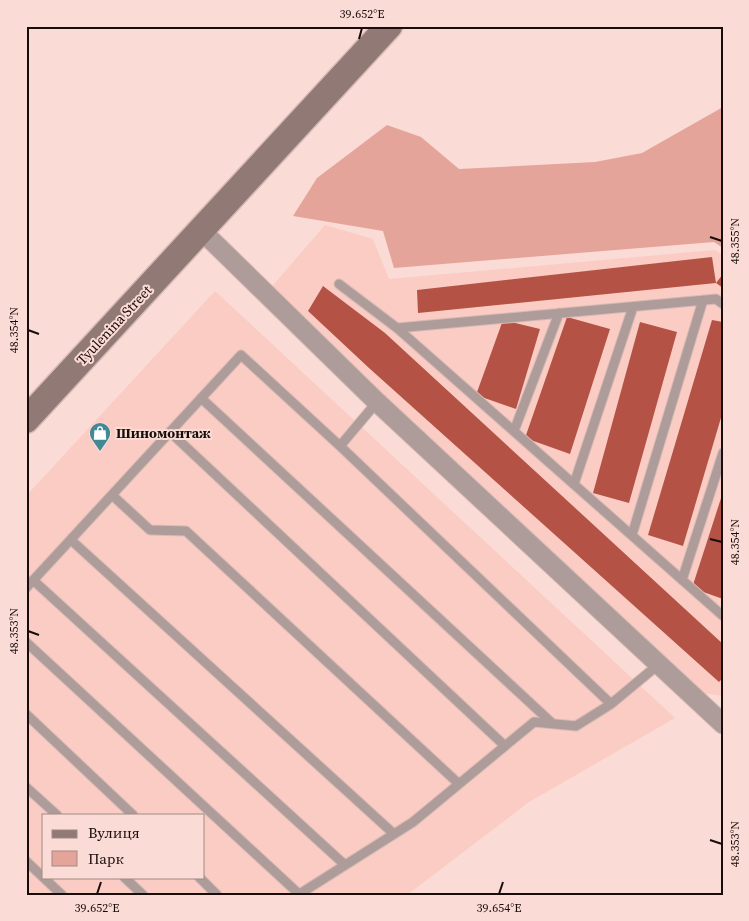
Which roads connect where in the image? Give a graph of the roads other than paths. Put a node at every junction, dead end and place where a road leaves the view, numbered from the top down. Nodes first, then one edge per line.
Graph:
1 (389, 26) edge
2 (202, 231) junction
3 (339, 284) dead end
4 (702, 300) junction
5 (723, 304) edge
6 (632, 307) junction
7 (559, 313) junction
8 (397, 328) junction
9 (201, 398) junction
10 (377, 402) junction
11 (26, 420) edge
12 (514, 431) junction
13 (170, 432) junction
14 (340, 446) junction
15 (723, 453) edge
16 (574, 484) junction
17 (112, 495) junction
18 (632, 535) junction
19 (71, 540) junction
20 (34, 580) junction
21 (682, 580) junction
22 (26, 588) edge
23 (723, 616) edge
24 (26, 642) edge
25 (659, 664) junction
26 (611, 704) junction
27 (26, 714) edge
28 (553, 724) junction
29 (723, 724) edge
30 (505, 746) junction
31 (459, 784) junction
32 (26, 787) edge
33 (56, 814) edge
34 (132, 814) edge
35 (394, 834) junction
36 (26, 861) edge
37 (345, 865) junction
38 (42, 876) edge
39 (44, 878) edge
40 (125, 878) edge
41 (200, 878) edge
42 (299, 894) edge
43 (62, 895) edge
44 (144, 895) edge
45 (217, 895) edge

1 - 2 street, Tyulenina Street
2 - 10 street
2 - 11 street, Tyulenina Street
3 - 8 lane
4 - 5 lane
4 - 6 lane
4 - 18 lane
6 - 7 lane
6 - 16 lane
7 - 8 lane
7 - 12 lane
8 - 12 lane
9 - 13 lane
9 - 14 lane
9 - 28 lane
10 - 14 lane
10 - 25 street
12 - 16 lane
13 - 17 lane
13 - 30 lane
14 - 26 lane
15 - 21 lane
16 - 18 lane
17 - 19 lane
17 - 31 lane
18 - 21 lane
19 - 20 lane
19 - 35 lane
20 - 22 lane
20 - 37 lane
21 - 23 lane
24 - 42 lane
25 - 26 lane
25 - 29 street
26 - 28 lane
27 - 34 lane
28 - 30 lane
30 - 31 lane
31 - 35 lane
32 - 33 lane
35 - 37 lane
36 - 38 lane
37 - 42 lane
39 - 43 lane
40 - 44 lane
41 - 45 lane

